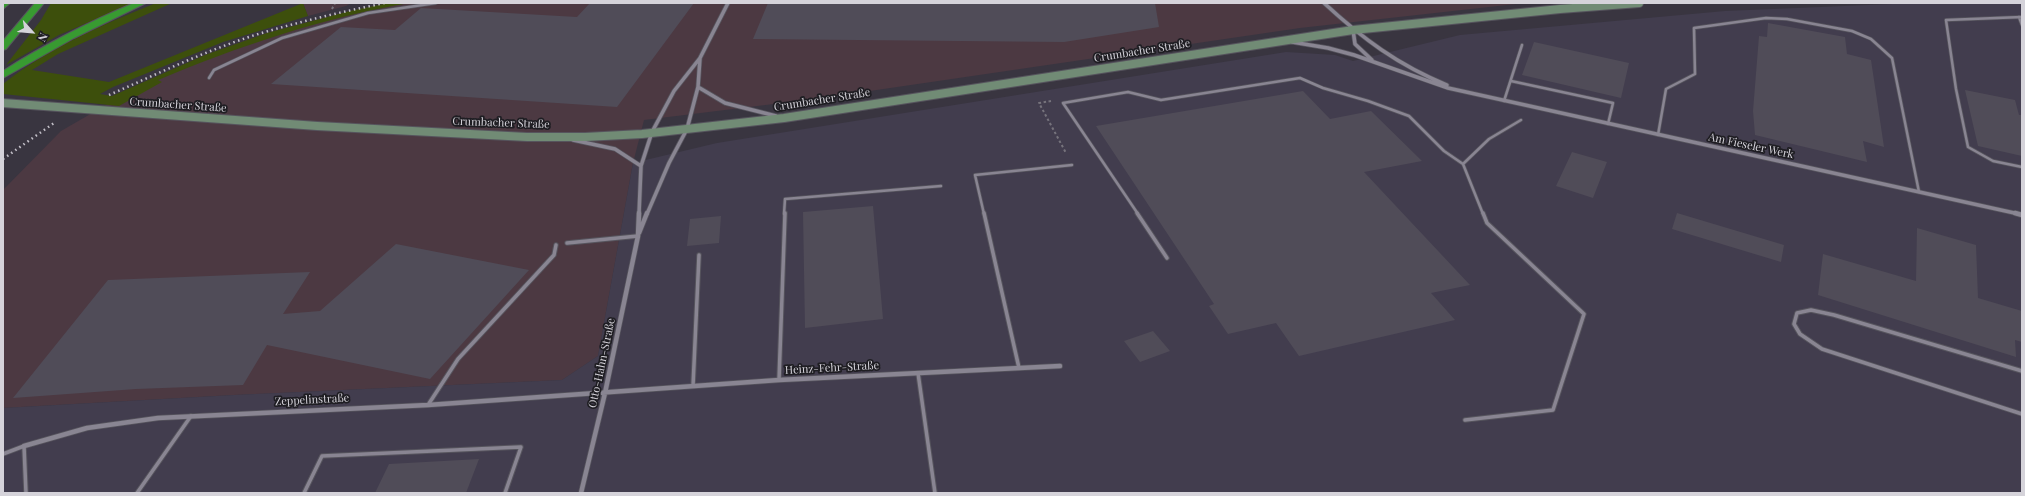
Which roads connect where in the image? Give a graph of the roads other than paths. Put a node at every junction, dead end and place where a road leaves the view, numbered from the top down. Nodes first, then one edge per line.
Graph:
1 (6, 3) edge
2 (40, 3) edge
3 (142, 3) edge
4 (436, 3) edge
5 (728, 3) edge
6 (1324, 3) edge
7 (1639, 3) edge
8 (3, 6) edge
9 (2020, 17) edge
10 (2022, 25) edge
11 (1353, 30) junction
12 (1284, 41) junction
13 (1522, 45) dead end
14 (3, 47) edge
15 (700, 58) junction
16 (1374, 62) junction
17 (3, 76) edge
18 (209, 78) dead end
19 (1511, 81) junction
20 (698, 86) junction
21 (1477, 95) junction
22 (1504, 101) junction
23 (3, 104) edge
24 (784, 118) junction
25 (1521, 120) dead end
26 (1608, 124) junction
27 (687, 129) junction
28 (652, 132) junction
29 (1658, 135) junction
30 (557, 137) junction
31 (1462, 164) junction
32 (1072, 165) road end
33 (641, 166) junction
34 (2022, 167) edge
35 (942, 186) dead end
36 (1919, 193) junction
37 (2022, 215) edge
38 (638, 236) junction
39 (567, 243) dead end
40 (556, 245) dead end
41 (699, 254) dead end
42 (1167, 258) dead end
43 (1060, 366) dead end
44 (1019, 368) junction
45 (2022, 371) edge
46 (918, 373) junction
47 (779, 380) junction
48 (694, 386) junction
49 (605, 393) junction
50 (428, 405) junction
51 (2022, 414) edge
52 (191, 416) junction
53 (1465, 420) dead end
54 (24, 446) junction
55 (3, 454) edge
56 (26, 493) edge
57 (137, 493) edge
58 (304, 493) edge
59 (506, 493) edge
60 (581, 493) edge
61 (935, 493) edge

1 - 8 highway
2 - 14 highway
3 - 17 highway
4 - 18 lane
5 - 15 street, Otto-Hahn-Straße
6 - 11 street
7 - 11 main road, Crumbacher Straße
9 - 10 lane
9 - 34 lane
11 - 12 main road, Crumbacher Straße
11 - 16 street, Am Fieseler Werk
11 - 21 street, Am Fieseler Werk
12 - 16 street, Am Fieseler Werk
12 - 24 main road, Crumbacher Straße
13 - 19 lane
15 - 20 street, Otto-Hahn-Straße
15 - 28 street, Otto-Hahn-Straße
16 - 21 street, Am Fieseler Werk
19 - 22 lane
19 - 26 lane
20 - 24 street
20 - 27 street, Otto-Hahn-Straße
21 - 22 street, Am Fieseler Werk
22 - 26 street, Am Fieseler Werk
23 - 30 main road, Crumbacher Straße
24 - 27 main road, Crumbacher Straße
25 - 31 lane
26 - 29 street, Am Fieseler Werk
27 - 28 main road, Crumbacher Straße
27 - 38 street, Otto-Hahn-Straße
28 - 30 main road, Crumbacher Straße
28 - 33 street, Otto-Hahn-Straße
29 - 36 street, Am Fieseler Werk
29 - 36 lane
30 - 33 street
31 - 42 lane
31 - 53 lane
32 - 44 lane
33 - 38 street, Otto-Hahn-Straße
35 - 47 lane
36 - 37 street, Am Fieseler Werk
38 - 39 lane
38 - 49 street, Otto-Hahn-Straße
40 - 50 lane
41 - 48 lane
43 - 44 street, Heinz-Fehr-Straße
44 - 46 street, Heinz-Fehr-Straße
45 - 51 lane
46 - 47 street, Heinz-Fehr-Straße
46 - 61 lane
47 - 48 street, Heinz-Fehr-Straße
48 - 49 street, Heinz-Fehr-Straße
49 - 50 street, Zeppelinstraße
49 - 60 street, Otto-Hahn-Straße
50 - 52 street, Zeppelinstraße
52 - 54 street, Zeppelinstraße
52 - 57 lane
54 - 55 lane
54 - 56 lane
58 - 59 lane

